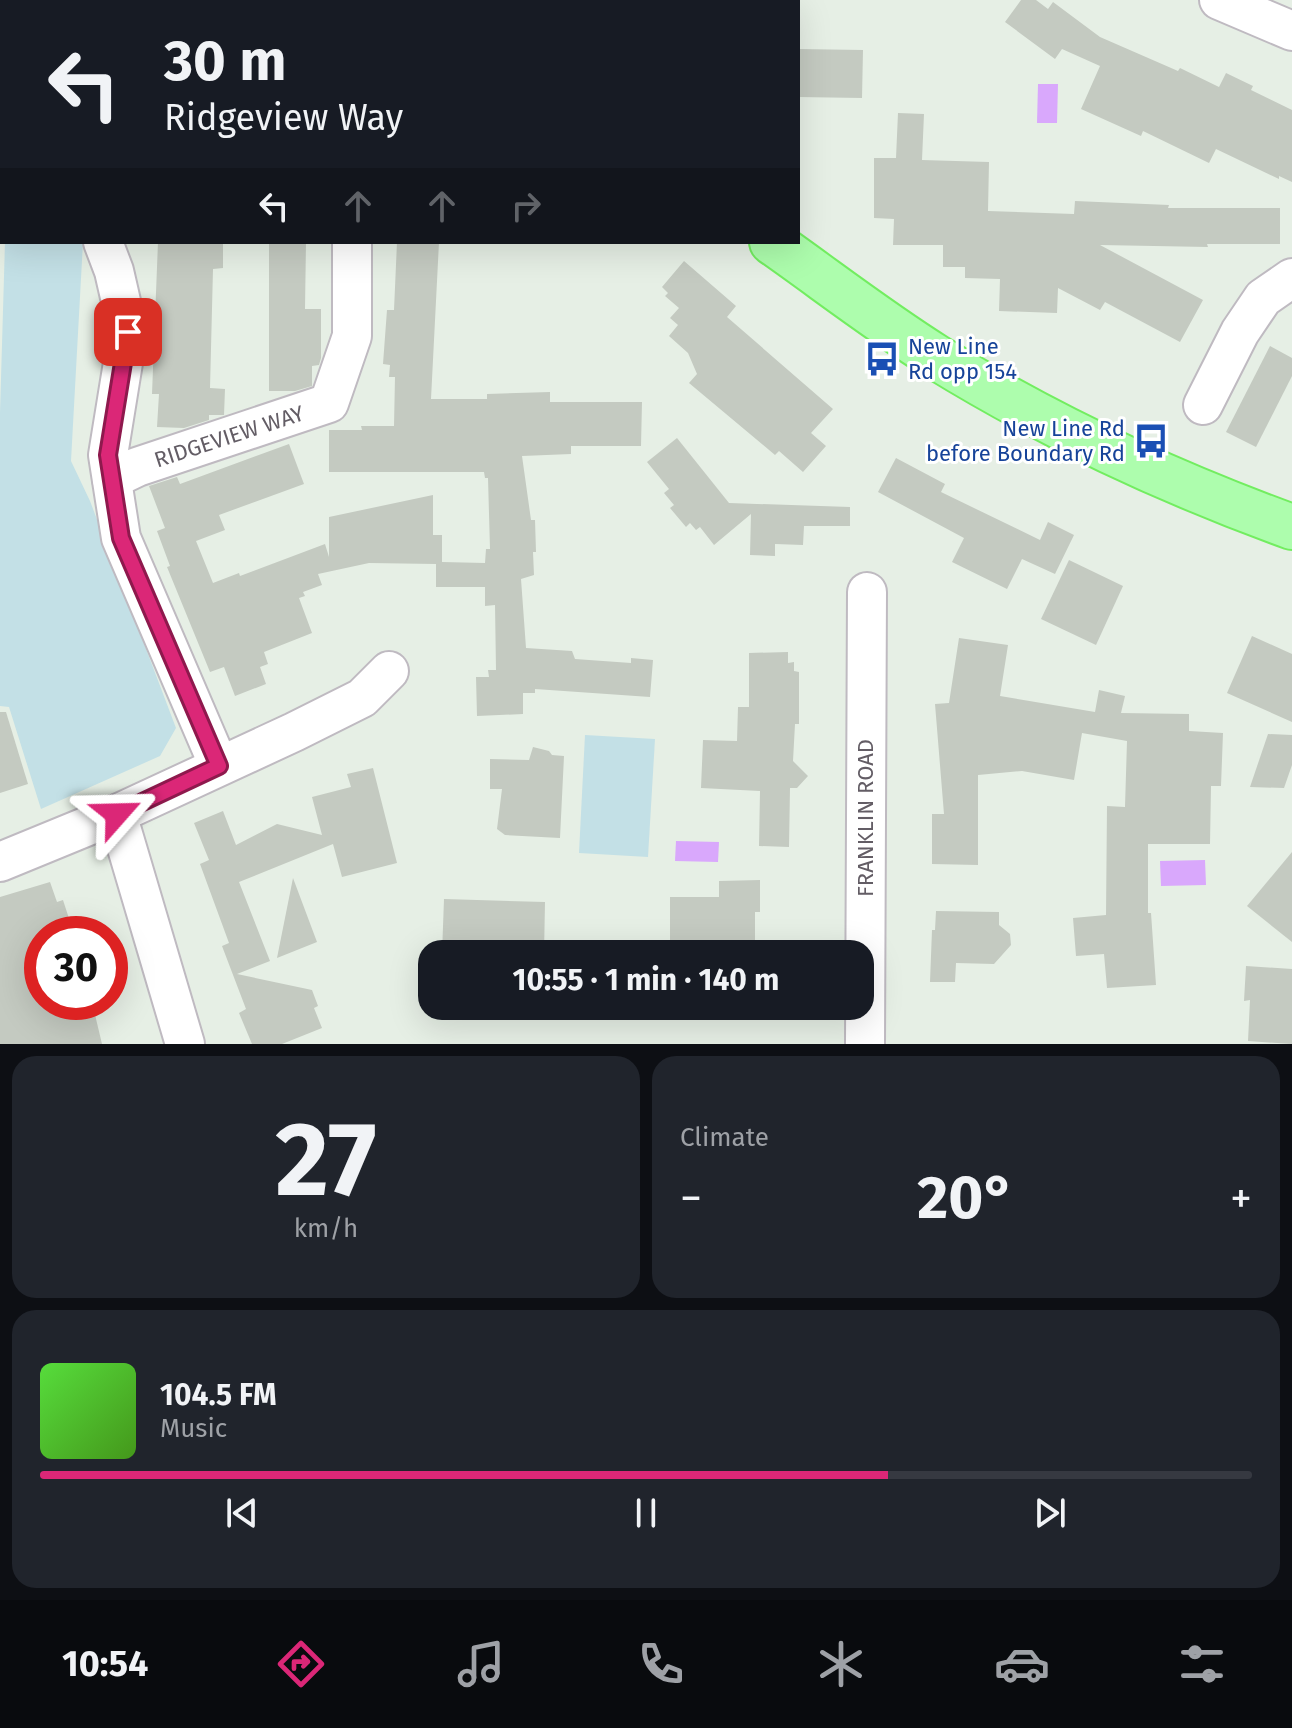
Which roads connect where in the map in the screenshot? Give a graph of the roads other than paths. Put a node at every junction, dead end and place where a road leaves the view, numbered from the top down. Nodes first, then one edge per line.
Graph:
1 (1219, 0) edge
2 (1292, 31) edge
3 (104, 244) edge
4 (352, 244) edge
5 (775, 244) edge
6 (1292, 278) edge
7 (1203, 405) dead end
8 (112, 479) junction
9 (1292, 527) edge
10 (867, 592) dead end
11 (389, 671) dead end
12 (219, 766) junction
13 (117, 814) junction
14 (0, 862) edge
15 (185, 1044) edge
16 (865, 1044) edge

1 - 2 street
3 - 8 street
4 - 8 street, RIDGEVIEW WAY
5 - 9 main road
6 - 7 street
8 - 12 street
10 - 16 street, FRANKLIN ROAD
11 - 12 street
12 - 13 street
13 - 14 street
13 - 15 street

